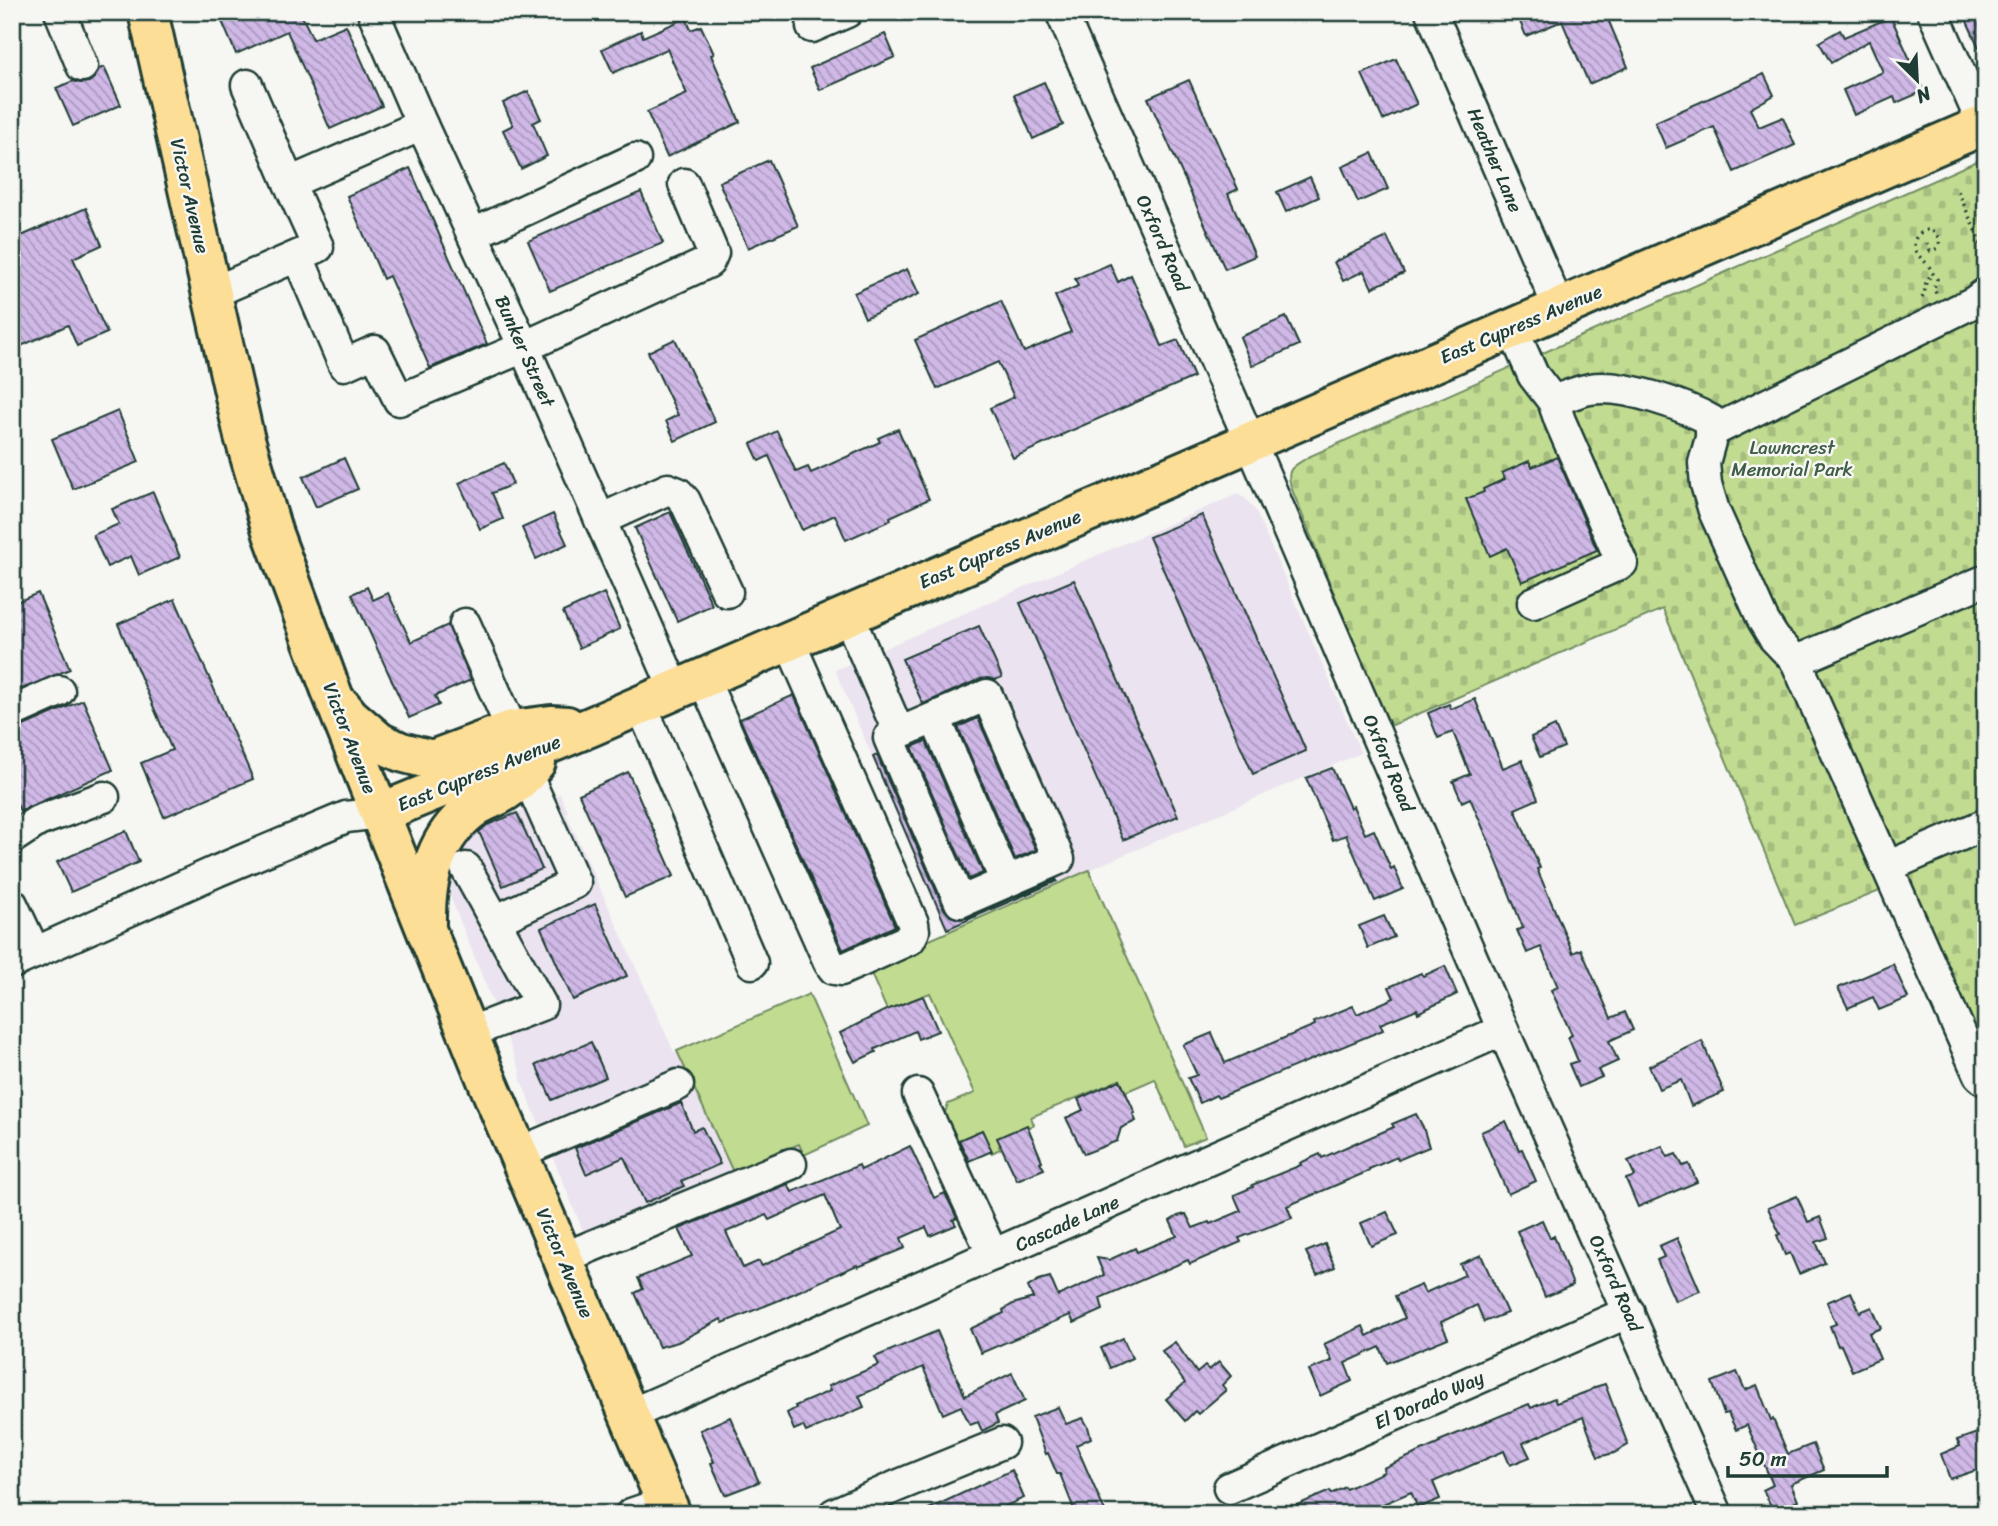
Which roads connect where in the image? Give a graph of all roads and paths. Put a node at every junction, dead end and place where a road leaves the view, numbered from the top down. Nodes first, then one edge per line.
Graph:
1 (60, 12) edge
2 (148, 12) edge
3 (373, 12) edge
4 (847, 12) edge
5 (1061, 12) edge
6 (1431, 12) edge
7 (1933, 12) edge
8 (812, 27) dead end
9 (82, 66) dead end
10 (247, 85) dead end
11 (422, 125) junction
12 (1984, 125) edge
13 (635, 159) dead end
14 (289, 183) junction
15 (684, 184) dead end
16 (1958, 191) dead end
17 (473, 234) junction
18 (1927, 243) dead end
19 (1984, 251) edge
20 (298, 257) junction
21 (1933, 274) junction
22 (212, 293) junction
23 (1986, 293) edge
24 (1936, 300) dead end
25 (1918, 304) dead end
26 (1559, 308) junction
27 (1512, 328) junction
28 (524, 346) junction
29 (1553, 401) junction
30 (1711, 432) junction
31 (1250, 440) junction
32 (600, 520) junction
33 (1986, 580) edge
34 (727, 592) dead end
35 (1533, 603) dead end
36 (848, 615) junction
37 (465, 624) dead end
38 (789, 641) junction
39 (1796, 661) junction
40 (689, 684) junction
41 (59, 691) dead end
42 (332, 693) junction
43 (640, 705) junction
44 (12, 712) edge
45 (935, 718) junction
46 (590, 727) junction
47 (512, 730) junction
48 (899, 733) junction
49 (551, 744) junction
50 (526, 774) junction
51 (104, 797) dead end
52 (380, 813) junction
53 (1986, 824) edge
54 (12, 838) edge
55 (1887, 867) junction
56 (466, 868) dead end
57 (1006, 882) junction
58 (12, 904) edge
59 (495, 921) junction
60 (427, 932) junction
61 (24, 958) edge
62 (752, 963) dead end
63 (1503, 1030) junction
64 (468, 1033) junction
65 (1986, 1081) edge
66 (678, 1085) dead end
67 (918, 1094) dead end
68 (518, 1153) junction
69 (791, 1164) dead end
70 (993, 1255) junction
71 (563, 1258) junction
72 (1629, 1312) junction
73 (629, 1415) junction
74 (1002, 1443) dead end
75 (1229, 1488) dead end
76 (656, 1510) edge
77 (834, 1514) edge
78 (1717, 1514) edge

1 - 9 street
2 - 22 main road, Victor Avenue
3 - 11 street, Bunker Street
4 - 8 street
5 - 31 street, Oxford Road
6 - 26 street, Heather Lane
7 - 12 street
10 - 14 street
11 - 14 street
11 - 17 street, Bunker Street
12 - 26 main road, East Cypress Avenue
13 - 17 street
14 - 20 street
15 - 28 street
16 - 19 path
17 - 28 street, Bunker Street
18 - 21 path
20 - 22 street
20 - 28 street
21 - 24 path
21 - 25 path
22 - 42 main road, Victor Avenue
23 - 30 street
26 - 27 main road, East Cypress Avenue
27 - 29 street
27 - 31 main road, East Cypress Avenue
28 - 32 street, Bunker Street
29 - 30 street
29 - 35 street
30 - 39 street
31 - 36 main road, East Cypress Avenue
31 - 63 street, Oxford Road
32 - 34 street
32 - 40 street, Bunker Street
33 - 39 street
36 - 38 main road, East Cypress Avenue
36 - 48 street
37 - 47 street
38 - 40 main road, East Cypress Avenue
38 - 40 street, Bunker Street
39 - 55 street
40 - 43 main road, East Cypress Avenue
41 - 44 street
42 - 47 main road
42 - 52 main road, Victor Avenue
43 - 46 main road, East Cypress Avenue
43 - 62 street
45 - 48 street
45 - 57 street
45 - 57 street
46 - 47 main road
46 - 49 main road, East Cypress Avenue
48 - 57 street
49 - 50 main road
49 - 52 main road, East Cypress Avenue
50 - 59 street
50 - 60 main road
51 - 54 street
52 - 60 main road, Victor Avenue
52 - 61 street, East Cypress Avenue
53 - 55 street
55 - 65 street
56 - 59 street
58 - 61 street
59 - 64 street
60 - 64 main road, Victor Avenue
63 - 70 street, Cascade Lane
63 - 72 street, Oxford Road
64 - 68 main road, Victor Avenue
66 - 68 street
67 - 70 street
68 - 71 main road, Victor Avenue
69 - 71 street
70 - 73 street, Cascade Lane
71 - 73 main road, Victor Avenue
72 - 75 street, El Dorado Way
72 - 78 street, Oxford Road
73 - 76 main road, Victor Avenue
74 - 77 street

